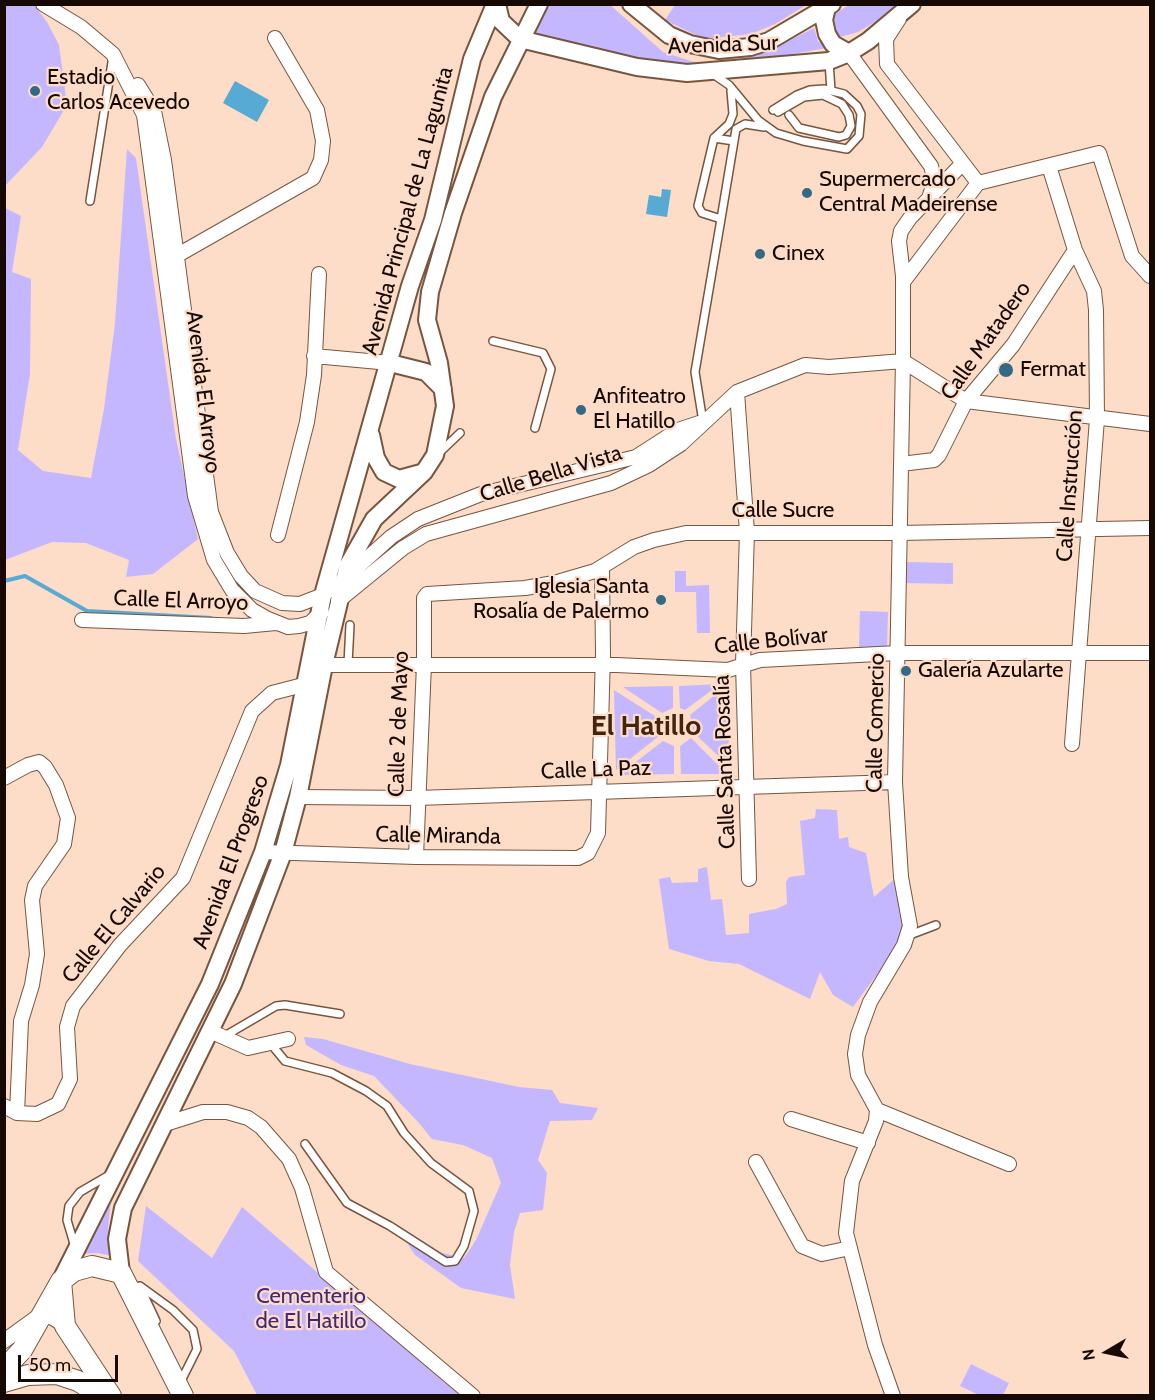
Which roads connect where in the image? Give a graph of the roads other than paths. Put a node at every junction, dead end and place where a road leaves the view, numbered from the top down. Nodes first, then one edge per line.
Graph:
1 (43, 4) edge
2 (496, 4) edge
3 (539, 4) edge
4 (631, 4) edge
5 (829, 6) edge
6 (908, 6) edge
7 (275, 38) dead end
8 (520, 39) junction
9 (546, 47) junction
10 (849, 53) junction
11 (113, 54) junction
12 (829, 61) junction
13 (505, 69) junction
14 (707, 73) junction
15 (729, 85) junction
16 (464, 90) junction
17 (831, 91) junction
18 (493, 97) junction
19 (789, 115) dead end
20 (766, 127) junction
21 (799, 128) junction
22 (789, 137) junction
23 (714, 138) junction
24 (734, 141) junction
25 (961, 165) junction
26 (1049, 166) junction
27 (978, 183) junction
28 (929, 197) junction
29 (90, 201) dead end
30 (721, 219) junction
31 (1075, 250) junction
32 (170, 259) junction
33 (319, 274) dead end
34 (1150, 276) edge
35 (903, 282) junction
36 (493, 341) dead end
37 (314, 356) junction
38 (903, 362) junction
39 (390, 363) junction
40 (444, 390) junction
41 (737, 392) junction
42 (966, 401) junction
43 (1097, 419) junction
44 (703, 422) junction
45 (1150, 424) edge
46 (535, 428) dead end
47 (371, 432) junction
48 (460, 433) dead end
49 (435, 455) junction
50 (901, 465) junction
51 (424, 472) junction
52 (1089, 528) junction
53 (1150, 528) edge
54 (747, 532) junction
55 (900, 533) junction
56 (278, 535) dead end
57 (602, 567) junction
58 (343, 580) junction
59 (427, 594) joint
60 (331, 597) junction
61 (318, 616) junction
62 (82, 620) dead end
63 (278, 623) junction
64 (350, 625) dead end
65 (898, 653) junction
66 (1081, 653) junction
67 (1150, 653) edge
68 (348, 664) junction
69 (424, 664) junction
70 (743, 664) junction
71 (324, 665) junction
72 (602, 665) junction
73 (303, 685) junction
74 (1072, 744) dead end
75 (4, 778) edge
76 (895, 782) junction
77 (747, 786) junction
78 (600, 790) junction
79 (298, 797) junction
80 (417, 798) junction
81 (263, 852) junction
82 (283, 853) junction
83 (416, 857) junction
84 (749, 879) dead end
85 (936, 925) dead end
86 (906, 937) junction
87 (340, 1014) dead end
88 (217, 1034) junction
89 (288, 1039) dead end
90 (271, 1044) junction
91 (11, 1110) edge
92 (877, 1110) junction
93 (791, 1119) dead end
94 (165, 1124) junction
95 (868, 1143) junction
96 (305, 1144) dead end
97 (756, 1162) dead end
98 (1009, 1164) dead end
99 (117, 1172) junction
100 (850, 1248) junction
101 (76, 1251) junction
102 (61, 1281) junction
103 (130, 1282) junction
104 (40, 1316) junction
105 (158, 1325) dead end
106 (65, 1326) junction
107 (162, 1335) dead end
108 (4, 1341) edge
109 (9, 1373) edge
110 (179, 1389) edge
111 (102, 1395) edge
112 (473, 1395) edge
113 (893, 1395) edge

1 - 11 street, Avenida El Arroyo
2 - 8 street
2 - 16 street, Avenida Principal de La Lagunita
3 - 8 street, Avenida Principal de La Lagunita
4 - 5 street, Avenida Sur
5 - 10 street
6 - 10 street, Avenida Sur
6 - 25 street
7 - 32 street
8 - 9 street, Avenida Sur
8 - 13 street, Avenida Principal de La Lagunita
9 - 13 street
9 - 14 street, Avenida Sur
10 - 12 street, Avenida Sur
10 - 28 street
11 - 29 lane
11 - 32 street, Avenida El Arroyo
12 - 14 street, Avenida Sur
12 - 17 lane
13 - 18 street, Avenida Principal de La Lagunita
14 - 15 lane
15 - 20 lane
15 - 23 lane
16 - 18 street
16 - 39 street, Avenida Principal de La Lagunita
17 - 21 lane
17 - 22 lane
18 - 40 street, Avenida Principal de La Lagunita
19 - 21 lane
20 - 22 lane
20 - 24 lane
21 - 22 lane
23 - 24 lane
23 - 30 lane
24 - 30 lane
25 - 27 street
25 - 28 street, Calle Comercio
26 - 27 street
26 - 31 street, Calle Instrucción
26 - 34 street
27 - 35 street
28 - 35 street, Calle Comercio
30 - 44 lane
31 - 42 street, Calle Matadero
31 - 43 street, Calle Instrucción
32 - 60 street, Avenida El Arroyo
32 - 63 street, Avenida El Arroyo
33 - 37 street
35 - 38 street, Calle Comercio
36 - 46 lane
37 - 39 street
37 - 56 street
38 - 41 street, Calle Bella Vista
38 - 42 street
38 - 50 street, Calle Comercio
39 - 40 street
39 - 47 street, Avenida Principal de La Lagunita
40 - 49 street, Avenida Principal de La Lagunita
41 - 44 street, Calle Bella Vista
41 - 54 street, Calle Santa Rosalía
42 - 43 street
42 - 50 street, Calle Matadero
43 - 45 street
43 - 52 street, Calle Instrucción
44 - 58 street
44 - 60 street, Calle Bella Vista
47 - 51 street
47 - 60 street, Avenida El Progreso
48 - 49 lane
49 - 51 street, Avenida Principal de La Lagunita
50 - 55 street, Calle Comercio
51 - 58 street, Avenida El Progreso
52 - 53 street, Calle Sucre
52 - 55 street, Calle Sucre
52 - 66 street, Calle Instrucción
54 - 55 street, Calle Sucre
54 - 57 street, Calle Sucre
54 - 70 street, Calle Santa Rosalía
55 - 65 street, Calle Comercio
57 - 59 street, Calle Sucre
57 - 72 street
58 - 60 street, Avenida El Progreso
59 - 69 street, Calle 2 de Mayo
60 - 61 street, Avenida El Progreso
60 - 71 street, Avenida El Progreso
61 - 63 street, Avenida El Arroyo
61 - 73 street, Avenida El Progreso
62 - 63 street, Calle El Arroyo
64 - 68 lane
65 - 66 street, Calle Bolívar
65 - 70 street, Calle Bolívar
65 - 76 street, Calle Comercio
66 - 67 street, Calle Bolívar
66 - 74 street, Calle Instrucción
68 - 69 street, Calle Bolívar
68 - 71 street, Calle Bolívar
69 - 72 street, Calle Bolívar
69 - 80 street, Calle 2 de Mayo
70 - 72 street, Calle Bolívar
70 - 77 street, Calle Santa Rosalía
71 - 79 street, Avenida El Progreso
72 - 78 street
73 - 81 street, Avenida El Progreso
73 - 91 street, Calle El Calvario
75 - 91 street, Calle El Calvario
76 - 77 street, Calle La Paz
76 - 86 street, Calle Comercio
77 - 78 street, Calle La Paz
77 - 84 street, Calle Santa Rosalía
78 - 80 street, Calle La Paz
78 - 83 street, Calle Miranda
79 - 80 street, Calle La Paz
79 - 82 street, Avenida El Progreso
80 - 83 street, Calle 2 de Mayo
81 - 82 street, Calle Miranda
81 - 99 street, Avenida El Progreso
82 - 83 street, Calle Miranda
82 - 88 street, Avenida El Progreso
85 - 86 lane
86 - 92 street, Calle Comercio
87 - 88 lane
88 - 90 street
88 - 94 street, Avenida El Progreso
89 - 90 street
90 - 96 lane
92 - 95 street
92 - 98 street
93 - 95 street
94 - 103 street, Avenida El Progreso
94 - 112 street
95 - 100 street
97 - 100 street
99 - 101 street, Avenida El Progreso
99 - 101 lane
100 - 113 street
101 - 102 street, Avenida El Progreso
102 - 103 main road
102 - 104 main road
102 - 106 main road
103 - 105 lane
103 - 110 main road
103 - 110 lane
104 - 106 street
104 - 108 street
104 - 109 main road
106 - 111 main road
107 - 110 lane
109 - 111 main road

